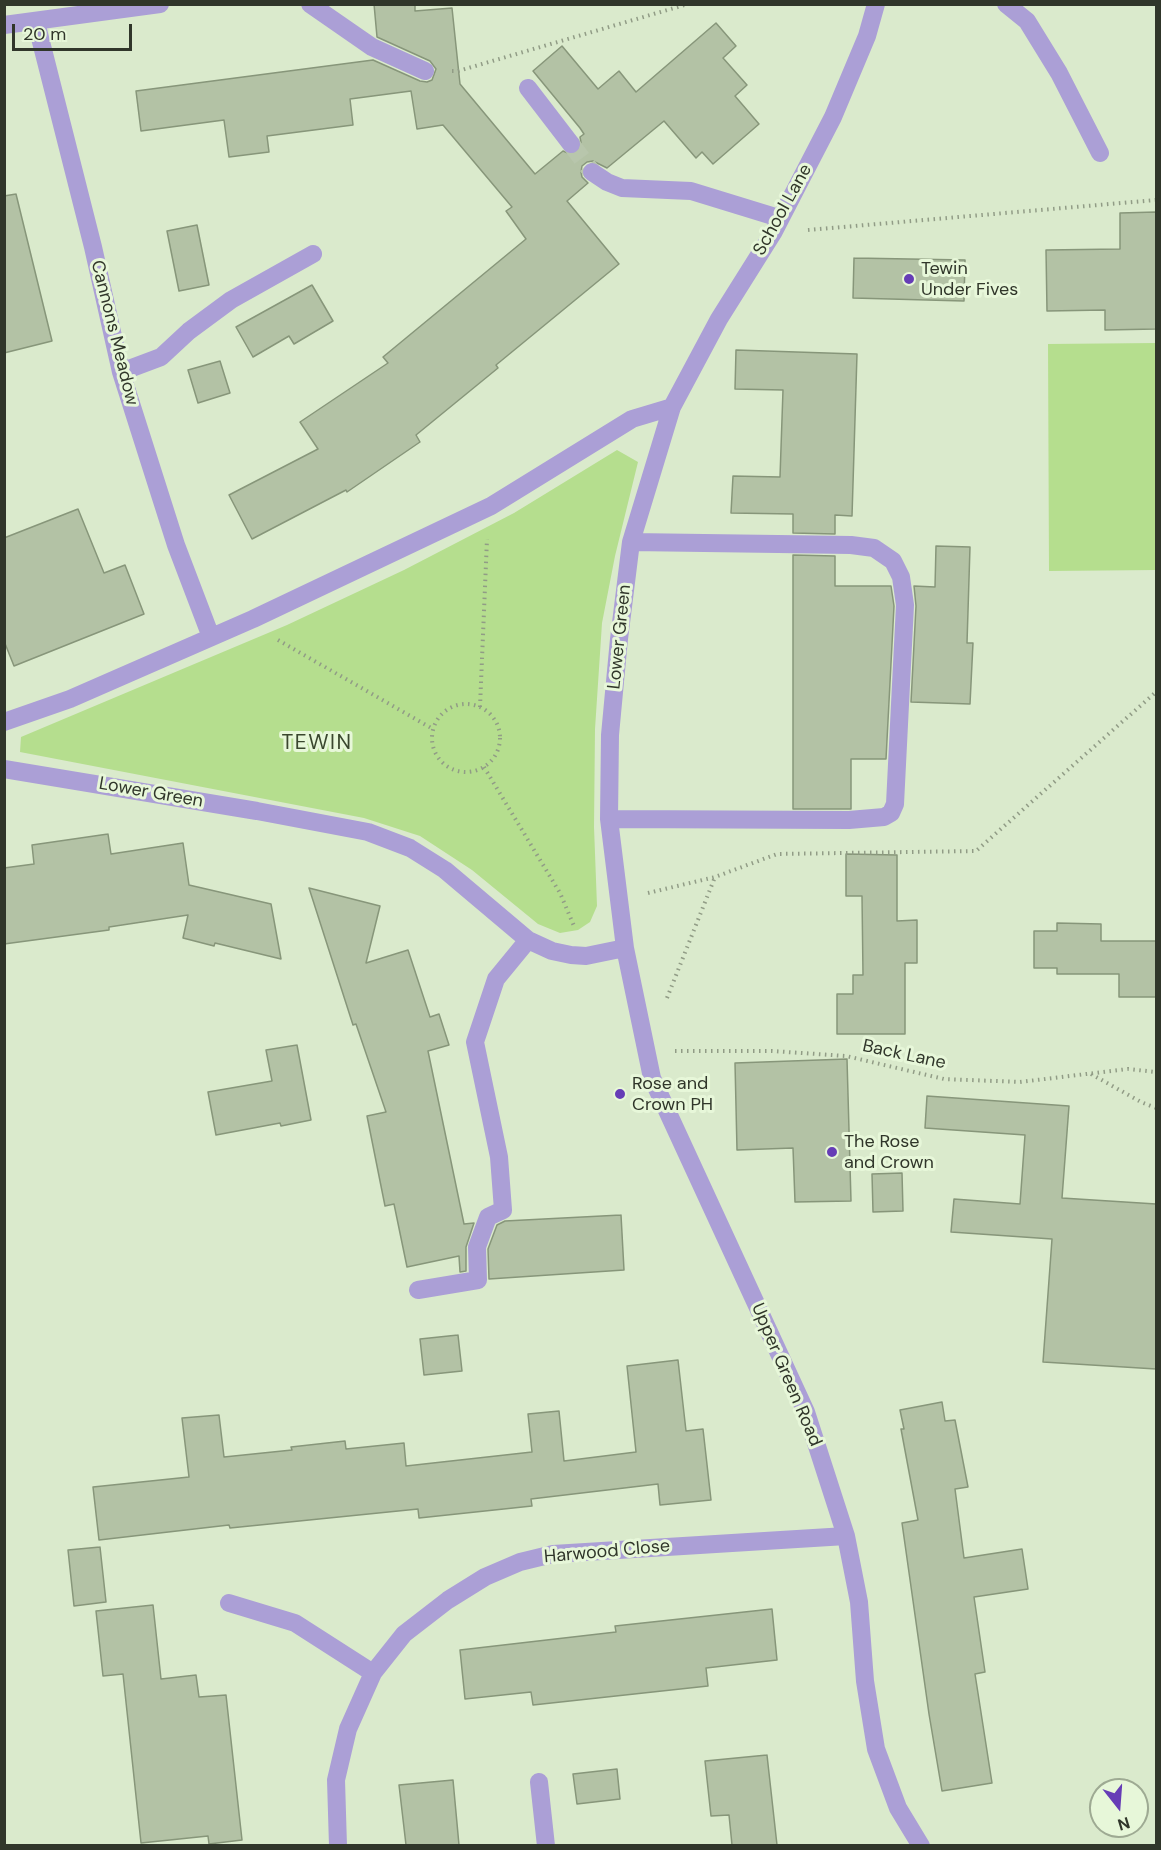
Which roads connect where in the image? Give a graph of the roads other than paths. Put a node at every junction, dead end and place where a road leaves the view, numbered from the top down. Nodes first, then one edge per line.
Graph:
1 (160, 4) edge
2 (310, 4) edge
3 (876, 4) edge
4 (1005, 4) edge
5 (36, 22) junction
6 (4, 25) edge
7 (425, 71) road end
8 (528, 88) dead end
9 (571, 144) tunnel mouth
10 (1100, 153) dead end
11 (592, 172) tunnel mouth
12 (776, 225) junction
13 (313, 254) dead end
14 (121, 372) junction
15 (672, 407) junction
16 (631, 542) junction
17 (211, 638) junction
18 (4, 722) edge
19 (4, 769) edge
20 (609, 819) junction
21 (528, 940) junction
22 (625, 948) junction
23 (418, 1290) dead end
24 (846, 1536) junction
25 (229, 1603) dead end
26 (373, 1673) junction
27 (539, 1782) dead end
28 (339, 1845) edge
29 (546, 1845) edge
30 (921, 1845) edge

1 - 5 street
2 - 7 street
3 - 12 street, School Lane
4 - 10 street
5 - 6 street
5 - 14 street, Cannons Meadow
8 - 9 street
11 - 12 street
12 - 15 street, School Lane
13 - 14 street
14 - 17 street, Cannons Meadow
15 - 16 street, Lower Green
15 - 17 street
16 - 20 street, Lower Green
16 - 20 street
17 - 18 street
19 - 21 street, Lower Green
20 - 22 street, Lower Green
21 - 22 street, Lower Green
21 - 23 street
22 - 24 street, Upper Green Road
24 - 26 street, Harwood Close
24 - 30 street, Upper Green Road
25 - 26 street
26 - 28 street, Harwood Close
27 - 29 street

